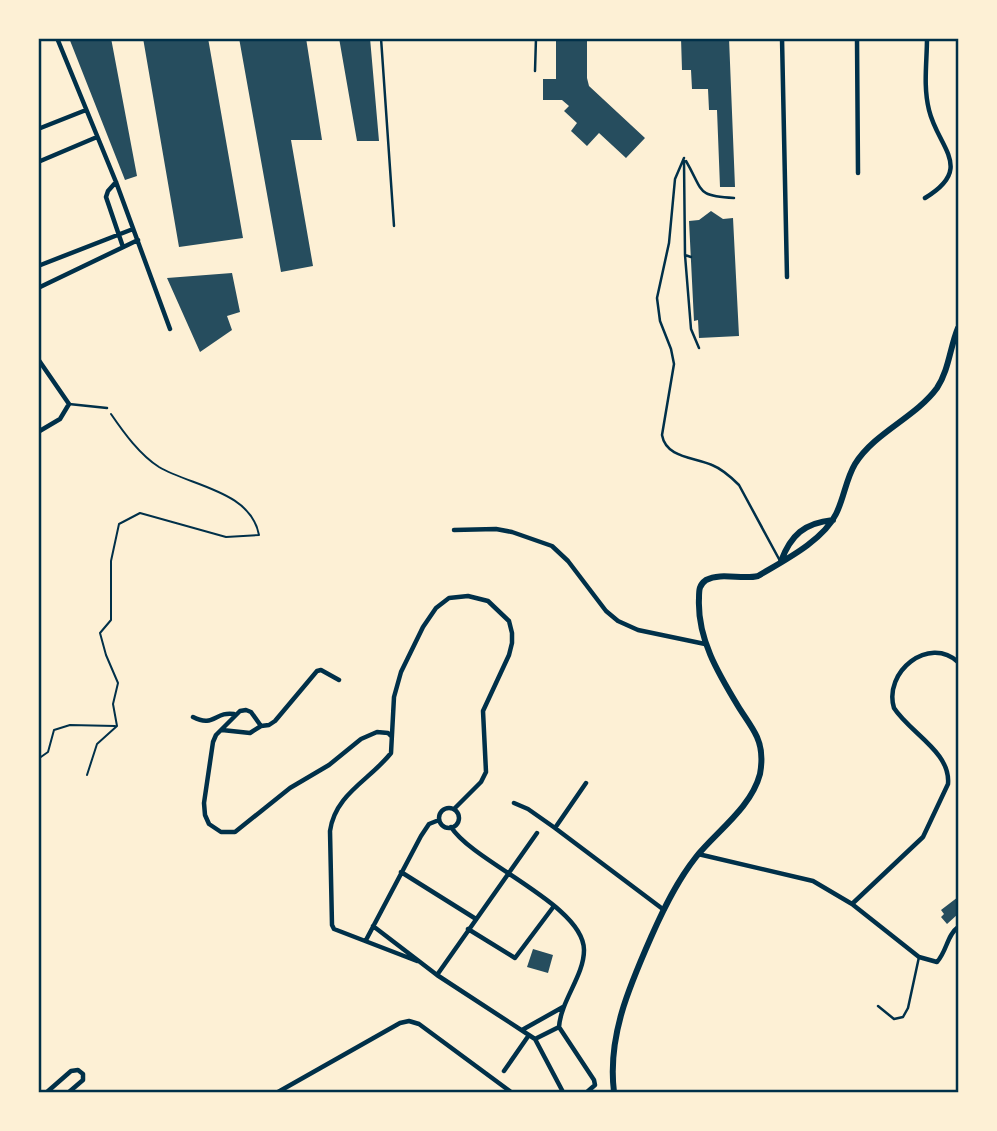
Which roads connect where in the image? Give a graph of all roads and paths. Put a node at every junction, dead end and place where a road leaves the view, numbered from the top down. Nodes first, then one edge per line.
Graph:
1 (57, 38) edge
2 (381, 38) edge
3 (536, 38) edge
4 (782, 38) edge
5 (857, 38) edge
6 (928, 38) edge
7 (535, 71) dead end
8 (86, 110) junction
9 (38, 129) edge
10 (97, 137) junction
11 (684, 158) junction
12 (38, 162) edge
13 (858, 173) dead end
14 (116, 182) junction
15 (734, 198) dead end
16 (925, 198) dead end
17 (394, 226) dead end
18 (133, 229) junction
19 (117, 234) junction
20 (138, 240) junction
21 (123, 247) junction
22 (685, 255) junction
23 (691, 257) dead end
24 (38, 266) edge
25 (787, 277) dead end
26 (38, 288) edge
27 (958, 328) edge
28 (170, 329) dead end
29 (699, 348) dead end
30 (38, 359) edge
31 (69, 404) junction
32 (107, 408) joint
33 (38, 432) edge
34 (833, 520) junction
35 (454, 530) dead end
36 (780, 561) junction
37 (705, 644) junction
38 (958, 662) edge
39 (339, 680) dead end
40 (235, 715) junction
41 (193, 717) dead end
42 (117, 726) junction
43 (261, 726) junction
44 (221, 730) junction
45 (391, 737) junction
46 (38, 759) edge
47 (87, 775) dead end
48 (586, 783) dead end
49 (514, 803) dead end
50 (454, 809) junction
51 (439, 820) junction
52 (452, 827) junction
53 (555, 828) junction
54 (537, 832) dead end
55 (698, 854) junction
56 (401, 872) junction
57 (509, 873) junction
58 (852, 904) junction
59 (554, 906) junction
60 (664, 910) junction
61 (476, 919) junction
62 (373, 926) junction
63 (958, 927) edge
64 (468, 929) junction
65 (366, 940) junction
66 (919, 957) junction
67 (417, 961) junction
68 (437, 975) junction
69 (878, 1006) dead end
70 (563, 1007) junction
71 (559, 1027) junction
72 (521, 1030) junction
73 (529, 1035) junction
74 (535, 1039) junction
75 (504, 1071) dead end
76 (47, 1093) edge
77 (69, 1093) edge
78 (278, 1093) edge
79 (511, 1093) edge
80 (563, 1093) edge
81 (587, 1093) edge
82 (614, 1093) edge

1 - 8 street
2 - 17 lane
3 - 7 lane
4 - 25 street
5 - 13 street
6 - 16 street
8 - 9 street
8 - 10 street
10 - 12 street
10 - 14 street
11 - 15 lane
11 - 22 lane
11 - 36 lane
14 - 18 street
14 - 19 street
18 - 19 street
18 - 20 street
19 - 21 street
19 - 24 street
20 - 21 street
20 - 28 street
21 - 26 street
22 - 23 lane
22 - 29 lane
27 - 34 street
30 - 31 street
31 - 32 lane
31 - 33 street
32 - 42 path
34 - 36 street
34 - 36 street
35 - 37 street
36 - 37 street
37 - 55 street
38 - 58 street
39 - 43 street
40 - 41 street
40 - 43 street
40 - 44 street
42 - 46 path
42 - 47 path
43 - 44 street
44 - 45 street
45 - 50 street
45 - 65 street
48 - 53 street
49 - 53 street
50 - 51 street
50 - 52 street
51 - 52 street
51 - 56 street
52 - 57 street
53 - 60 street
54 - 57 street
55 - 58 street
55 - 60 street
56 - 61 street
56 - 62 street
57 - 59 street
57 - 61 street
58 - 66 street
59 - 64 street
59 - 70 street
60 - 82 street
61 - 64 street
62 - 65 street
62 - 67 street
63 - 66 street
64 - 68 street
65 - 67 street
66 - 69 lane
67 - 68 street
68 - 72 street
70 - 71 street
70 - 72 street
71 - 74 street
71 - 81 street
72 - 73 street
73 - 74 street
73 - 75 street
74 - 80 street
76 - 77 street
78 - 79 street

